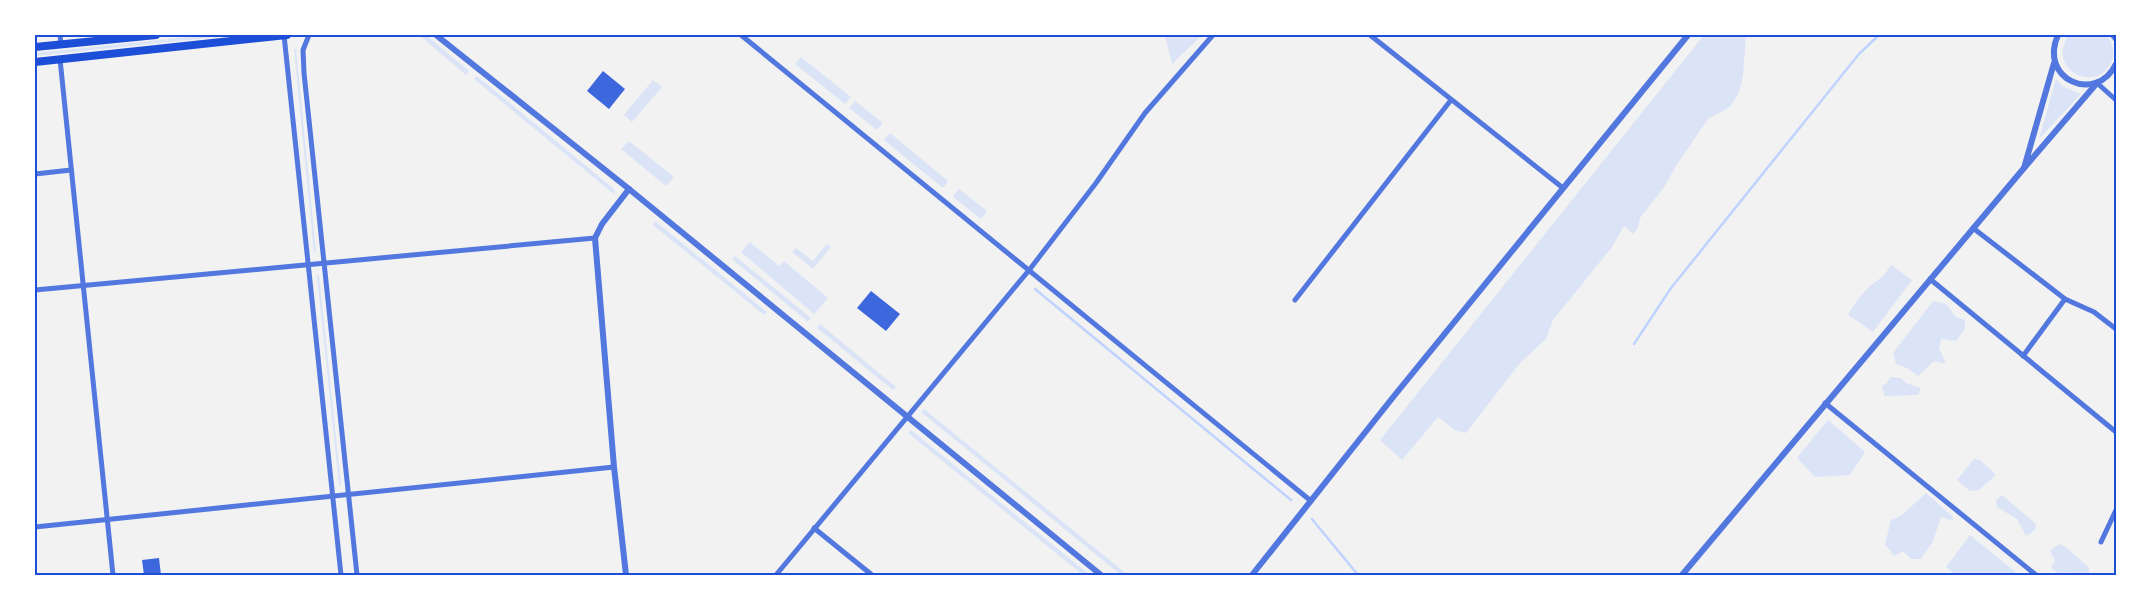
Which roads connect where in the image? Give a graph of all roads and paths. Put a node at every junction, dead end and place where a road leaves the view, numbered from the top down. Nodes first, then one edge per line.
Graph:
1 (60, 35) edge
2 (156, 35) edge
3 (285, 35) edge
4 (309, 35) edge
5 (436, 35) edge
6 (741, 35) edge
7 (1213, 35) edge
8 (1370, 35) edge
9 (1688, 35) edge
10 (2058, 35) edge
11 (2113, 35) edge
12 (2116, 40) edge
13 (61, 44) junction
14 (35, 46) edge
15 (60, 59) junction
16 (35, 62) edge
17 (2054, 63) junction
18 (2116, 64) edge
19 (2096, 83) junction
20 (1451, 100) junction
21 (2116, 100) edge
22 (2024, 168) junction
23 (71, 170) junction
24 (35, 174) edge
25 (1563, 188) junction
26 (629, 189) junction
27 (1973, 228) junction
28 (595, 238) junction
29 (324, 262) junction
30 (308, 264) junction
31 (1030, 269) junction
32 (1930, 279) junction
33 (84, 285) junction
34 (35, 290) edge
35 (2066, 299) junction
36 (1295, 300) dead end
37 (2116, 330) edge
38 (2023, 356) junction
39 (1825, 403) junction
40 (907, 416) junction
41 (2116, 432) edge
42 (614, 467) junction
43 (349, 496) junction
44 (333, 498) junction
45 (1311, 501) junction
46 (2116, 510) edge
47 (108, 520) junction
48 (35, 527) edge
49 (814, 528) junction
50 (2101, 542) dead end
51 (113, 575) edge
52 (341, 575) edge
53 (357, 575) edge
54 (626, 575) edge
55 (776, 575) edge
56 (872, 575) edge
57 (1101, 575) edge
58 (1252, 575) edge
59 (1682, 575) edge
60 (2036, 575) edge

1 - 13 street
2 - 13 main road
3 - 15 main road
3 - 30 street
4 - 29 street
5 - 26 street
6 - 31 street
7 - 31 street
8 - 20 street
9 - 25 street
10 - 17 street
11 - 12 street
13 - 14 main road
15 - 16 main road
15 - 23 street
17 - 19 street
17 - 22 street
18 - 19 street
19 - 21 street
19 - 22 street
20 - 25 street
20 - 36 street
22 - 27 street
23 - 24 street
23 - 33 street
25 - 45 street
26 - 28 street
26 - 40 street
27 - 32 street
27 - 35 street
28 - 29 street
28 - 42 street
29 - 30 street
29 - 43 street
30 - 33 street
30 - 44 street
31 - 40 street
31 - 45 street
32 - 38 street
32 - 39 street
33 - 34 street
33 - 47 street
35 - 37 street
35 - 38 street
38 - 41 street
39 - 59 street
39 - 60 street
40 - 49 street
40 - 57 street
42 - 43 street
42 - 54 street
43 - 44 street
43 - 53 street
44 - 47 street
44 - 52 street
45 - 58 street
46 - 50 street
47 - 48 street
47 - 51 street
49 - 55 street
49 - 56 street

